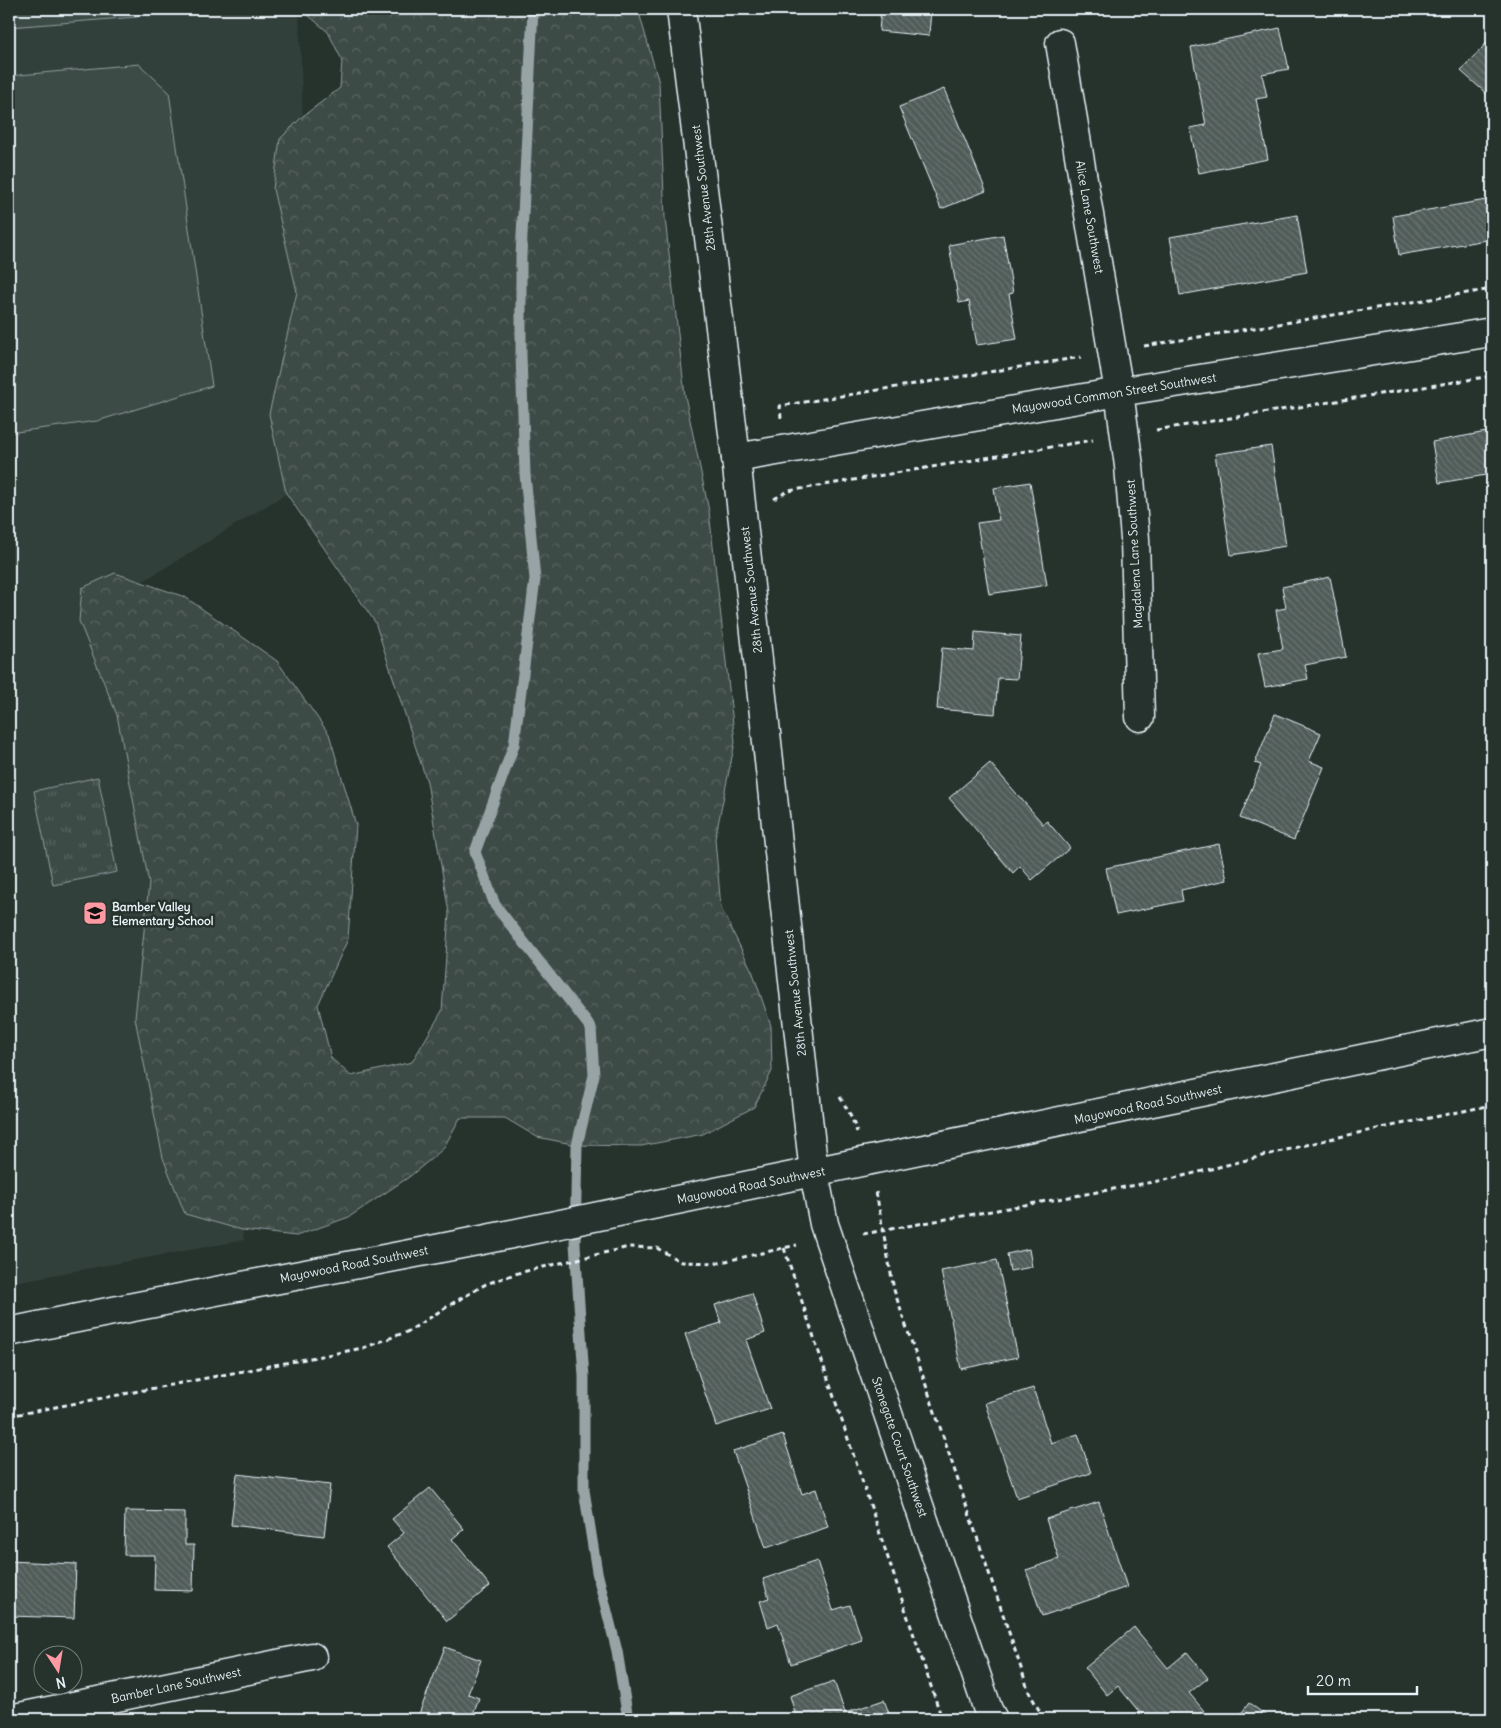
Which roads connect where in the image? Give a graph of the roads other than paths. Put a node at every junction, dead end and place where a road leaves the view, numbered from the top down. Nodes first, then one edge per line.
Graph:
1 (681, 9) edge
2 (1060, 43) dead end
3 (1492, 332) edge
4 (1119, 392) junction
5 (736, 458) junction
6 (1140, 717) dead end
7 (1492, 1032) edge
8 (814, 1173) junction
9 (9, 1332) edge
10 (312, 1657) dead end
11 (10, 1719) edge
12 (993, 1719) edge

1 - 5 street, 28th Avenue Southwest
2 - 4 street, Alice Lane Southwest
3 - 4 street, Mayowood Common Street Southwest
4 - 5 street, Mayowood Common Street Southwest
4 - 6 street, Magdalena Lane Southwest
5 - 8 street, 28th Avenue Southwest
7 - 8 street, Mayowood Road Southwest
8 - 9 street, Mayowood Road Southwest
8 - 12 street, Stonegate Court Southwest
10 - 11 street, Bamber Lane Southwest

